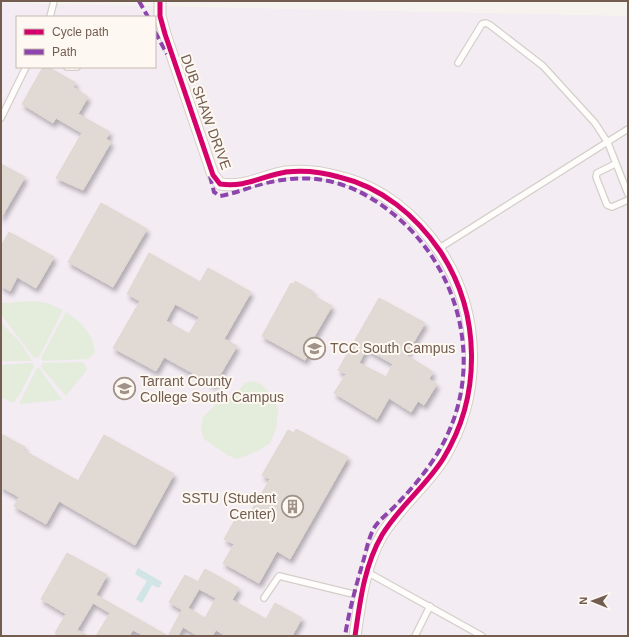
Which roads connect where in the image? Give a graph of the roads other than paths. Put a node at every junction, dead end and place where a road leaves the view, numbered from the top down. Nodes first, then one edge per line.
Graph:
1 (54, 1) edge
2 (160, 1) edge
3 (50, 16) edge
4 (158, 21) edge
5 (458, 62) dead end
6 (26, 68) edge
7 (1, 118) edge
8 (628, 129) edge
9 (608, 143) junction
10 (615, 164) junction
11 (628, 194) edge
12 (628, 200) edge
13 (438, 249) junction
14 (367, 572) junction
15 (361, 596) junction
16 (264, 598) dead end
17 (430, 606) junction
18 (355, 636) edge
19 (415, 636) edge
20 (482, 636) edge

1 - 3 lane
2 - 4 street, DUB SHAW DRIVE
4 - 13 street, DUB SHAW DRIVE
5 - 9 lane
6 - 7 lane
8 - 9 lane
9 - 10 lane
9 - 13 lane
10 - 11 lane
10 - 12 lane
13 - 14 street, DUB SHAW DRIVE
14 - 15 street, DUB SHAW DRIVE
14 - 17 lane
15 - 16 lane
15 - 18 street, DUB SHAW DRIVE
17 - 19 lane
17 - 20 lane

